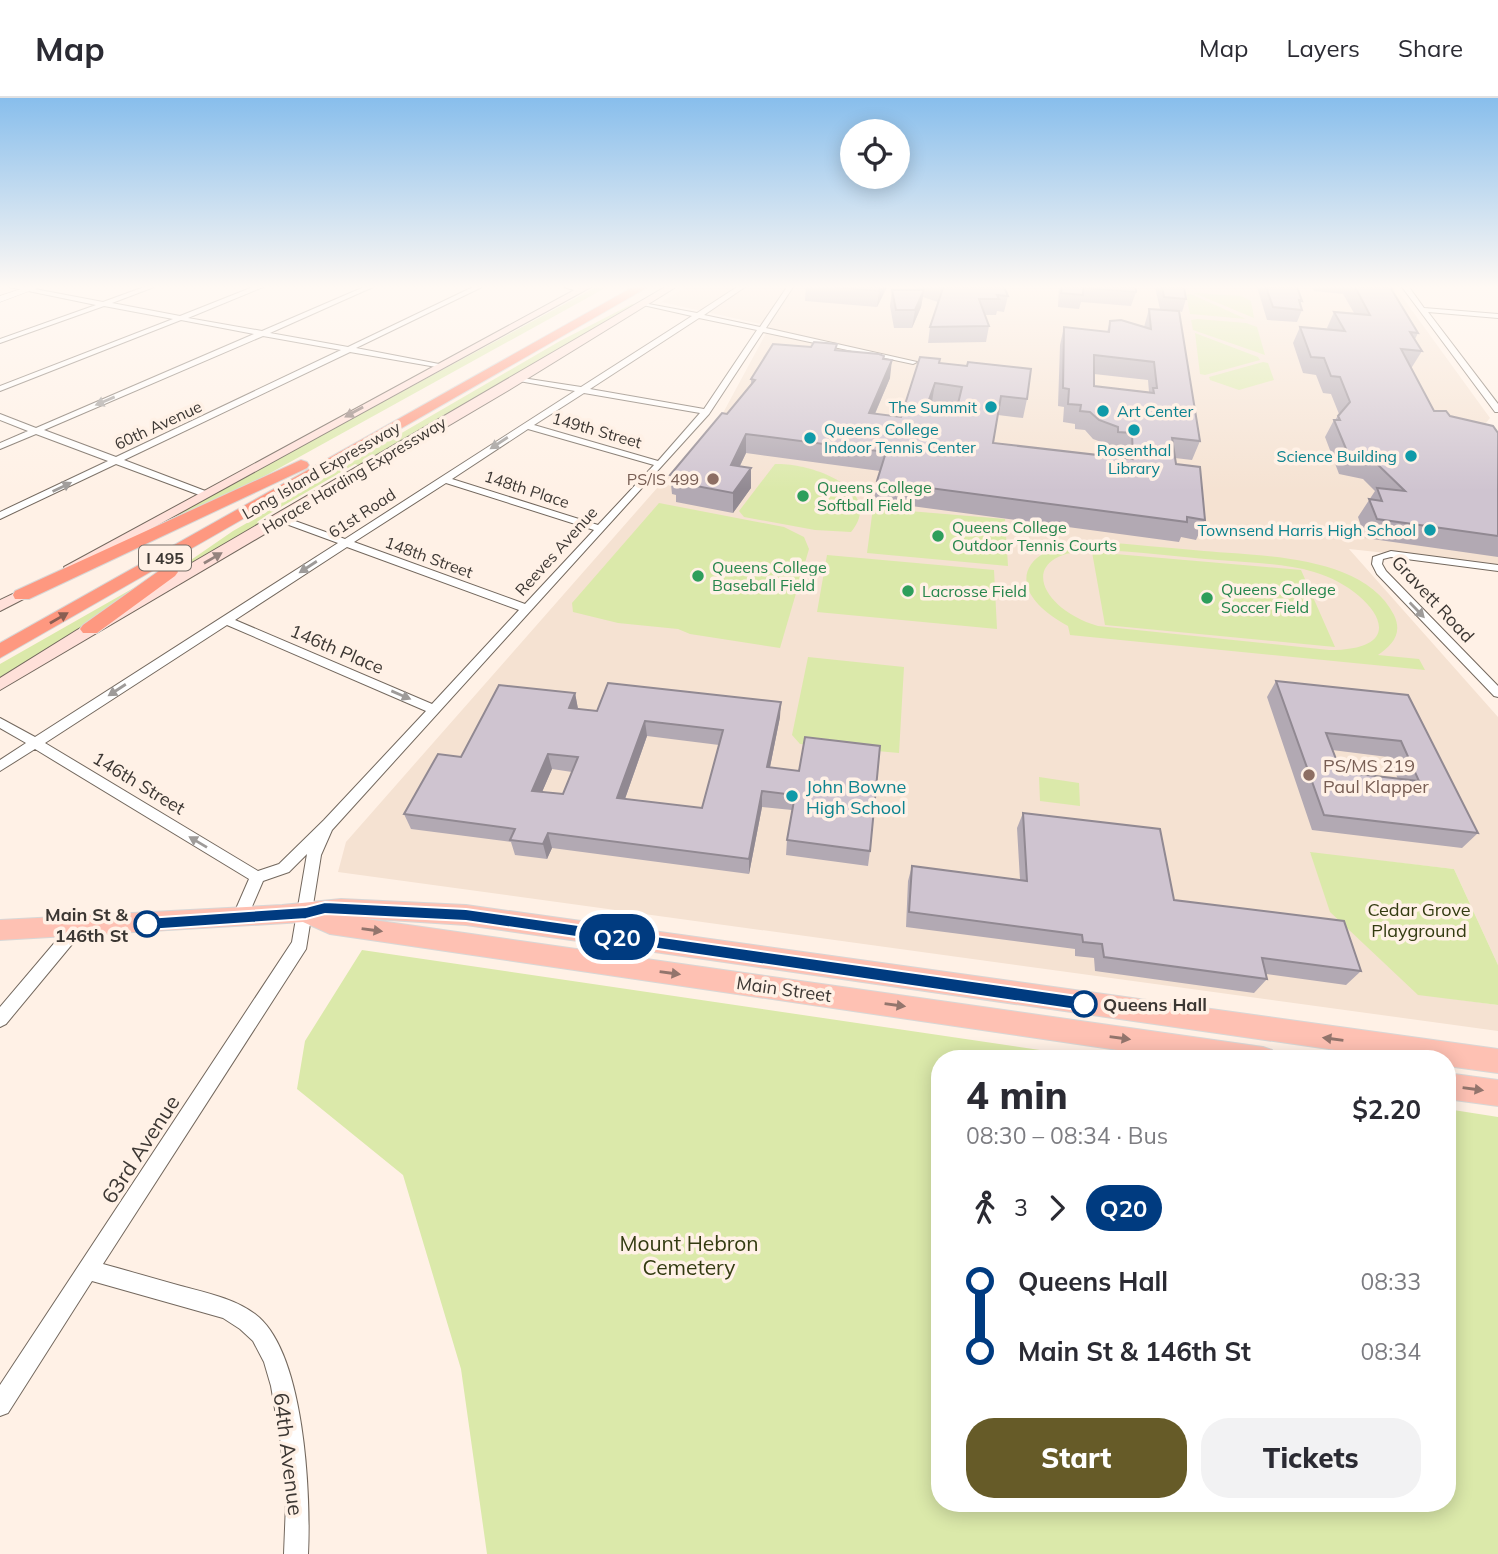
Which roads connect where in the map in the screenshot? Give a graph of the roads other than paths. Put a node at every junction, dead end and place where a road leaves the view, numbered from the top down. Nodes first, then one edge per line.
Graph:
1 (87, 355) edge
2 (212, 355) edge
3 (338, 355) edge
4 (386, 355) edge
5 (462, 355) edge
6 (498, 355) edge
7 (522, 355) edge
8 (559, 355) edge
9 (637, 355) edge
10 (744, 355) edge
11 (881, 355) edge
12 (1457, 355) edge
13 (913, 362) dead end
14 (439, 366) junction
15 (519, 379) junction
16 (0, 389) edge
17 (582, 390) junction
18 (1498, 410) edge
19 (706, 412) junction
20 (0, 416) edge
21 (526, 426) junction
22 (37, 430) junction
23 (0, 446) edge
24 (118, 460) junction
25 (308, 462) junction
26 (660, 464) junction
27 (330, 465) junction
28 (444, 479) junction
29 (205, 494) junction
30 (0, 516) edge
31 (281, 519) junction
32 (600, 529) junction
33 (345, 543) junction
34 (1498, 568) edge
35 (22, 594) junction
36 (0, 606) edge
37 (527, 609) junction
38 (226, 620) junction
39 (90, 629) junction
40 (0, 633) edge
41 (0, 652) edge
42 (0, 685) edge
43 (1498, 694) edge
44 (435, 710) junction
45 (0, 722) edge
46 (36, 743) junction
47 (0, 766) edge
48 (329, 824) junction
49 (257, 877) junction
50 (306, 913) junction
51 (240, 918) junction
52 (78, 926) junction
53 (0, 930) edge
54 (0, 1019) edge
55 (1202, 1050) edge
56 (1420, 1050) edge
57 (1456, 1055) edge
58 (1498, 1061) edge
59 (1456, 1087) edge
60 (1498, 1093) edge
61 (88, 1270) junction
62 (0, 1405) edge
63 (296, 1554) edge

1 - 16 street
2 -> 22 street
3 - 24 street, 60th Avenue
4 - 14 street
5 - 14 main road
6 - 25 highway, Long Island Expressway / I 495
7 - 27 highway, Long Island Expressway / I 495
8 - 15 main road, Horace Harding Expressway
9 - 17 street, 61st Road
10 - 19 street, Reeves Avenue
11 - 13 street
12 - 18 street
14 -> 29 main road
15 - 17 street
15 - 31 main road, Horace Harding Expressway
17 - 19 street
17 - 21 street, 61st Road
19 - 26 street, Reeves Avenue
20 - 22 street
21 - 26 street, 149th Street
21 -> 28 street, 61st Road
22 - 23 street
22 - 24 street
24 - 29 street
30 -> 24 street, 60th Avenue
25 - 35 highway
25 - 40 highway, Long Island Expressway / I 495
26 - 32 street, Reeves Avenue
27 - 39 highway
41 -> 27 highway, Long Island Expressway / I 495
28 - 32 street, 148th Place
28 - 33 street, 61st Road
29 - 35 main road
31 - 33 street, 148th Street
39 -> 31 main road, Horace Harding Expressway
32 - 37 street, Reeves Avenue
33 - 37 street, 148th Street
33 -> 38 street, 61st Road
34 -> 43 street, Gravett Road
35 - 36 main road
37 - 44 street, Reeves Avenue
38 -> 44 street, 146th Place
38 -> 46 street, 61st Road
39 - 42 main road, Horace Harding Expressway
44 - 48 street, Reeves Avenue
45 - 46 street, 146th Street
46 - 47 street, 61st Road
49 -> 46 street, 146th Street
48 - 49 street, Reeves Avenue
48 - 50 street, Reeves Avenue
49 - 51 street
50 - 51 main road, Main Street
50 -> 55 main road, Main Street
56 -> 50 main road, Main Street
50 - 61 street, 63rd Avenue
51 - 52 main road, Main Street
52 - 53 main road, Main Street
52 - 54 street
58 -> 57 main road, Main Street
59 -> 60 main road
61 - 62 street, 63rd Avenue
61 - 63 street, 64th Avenue

